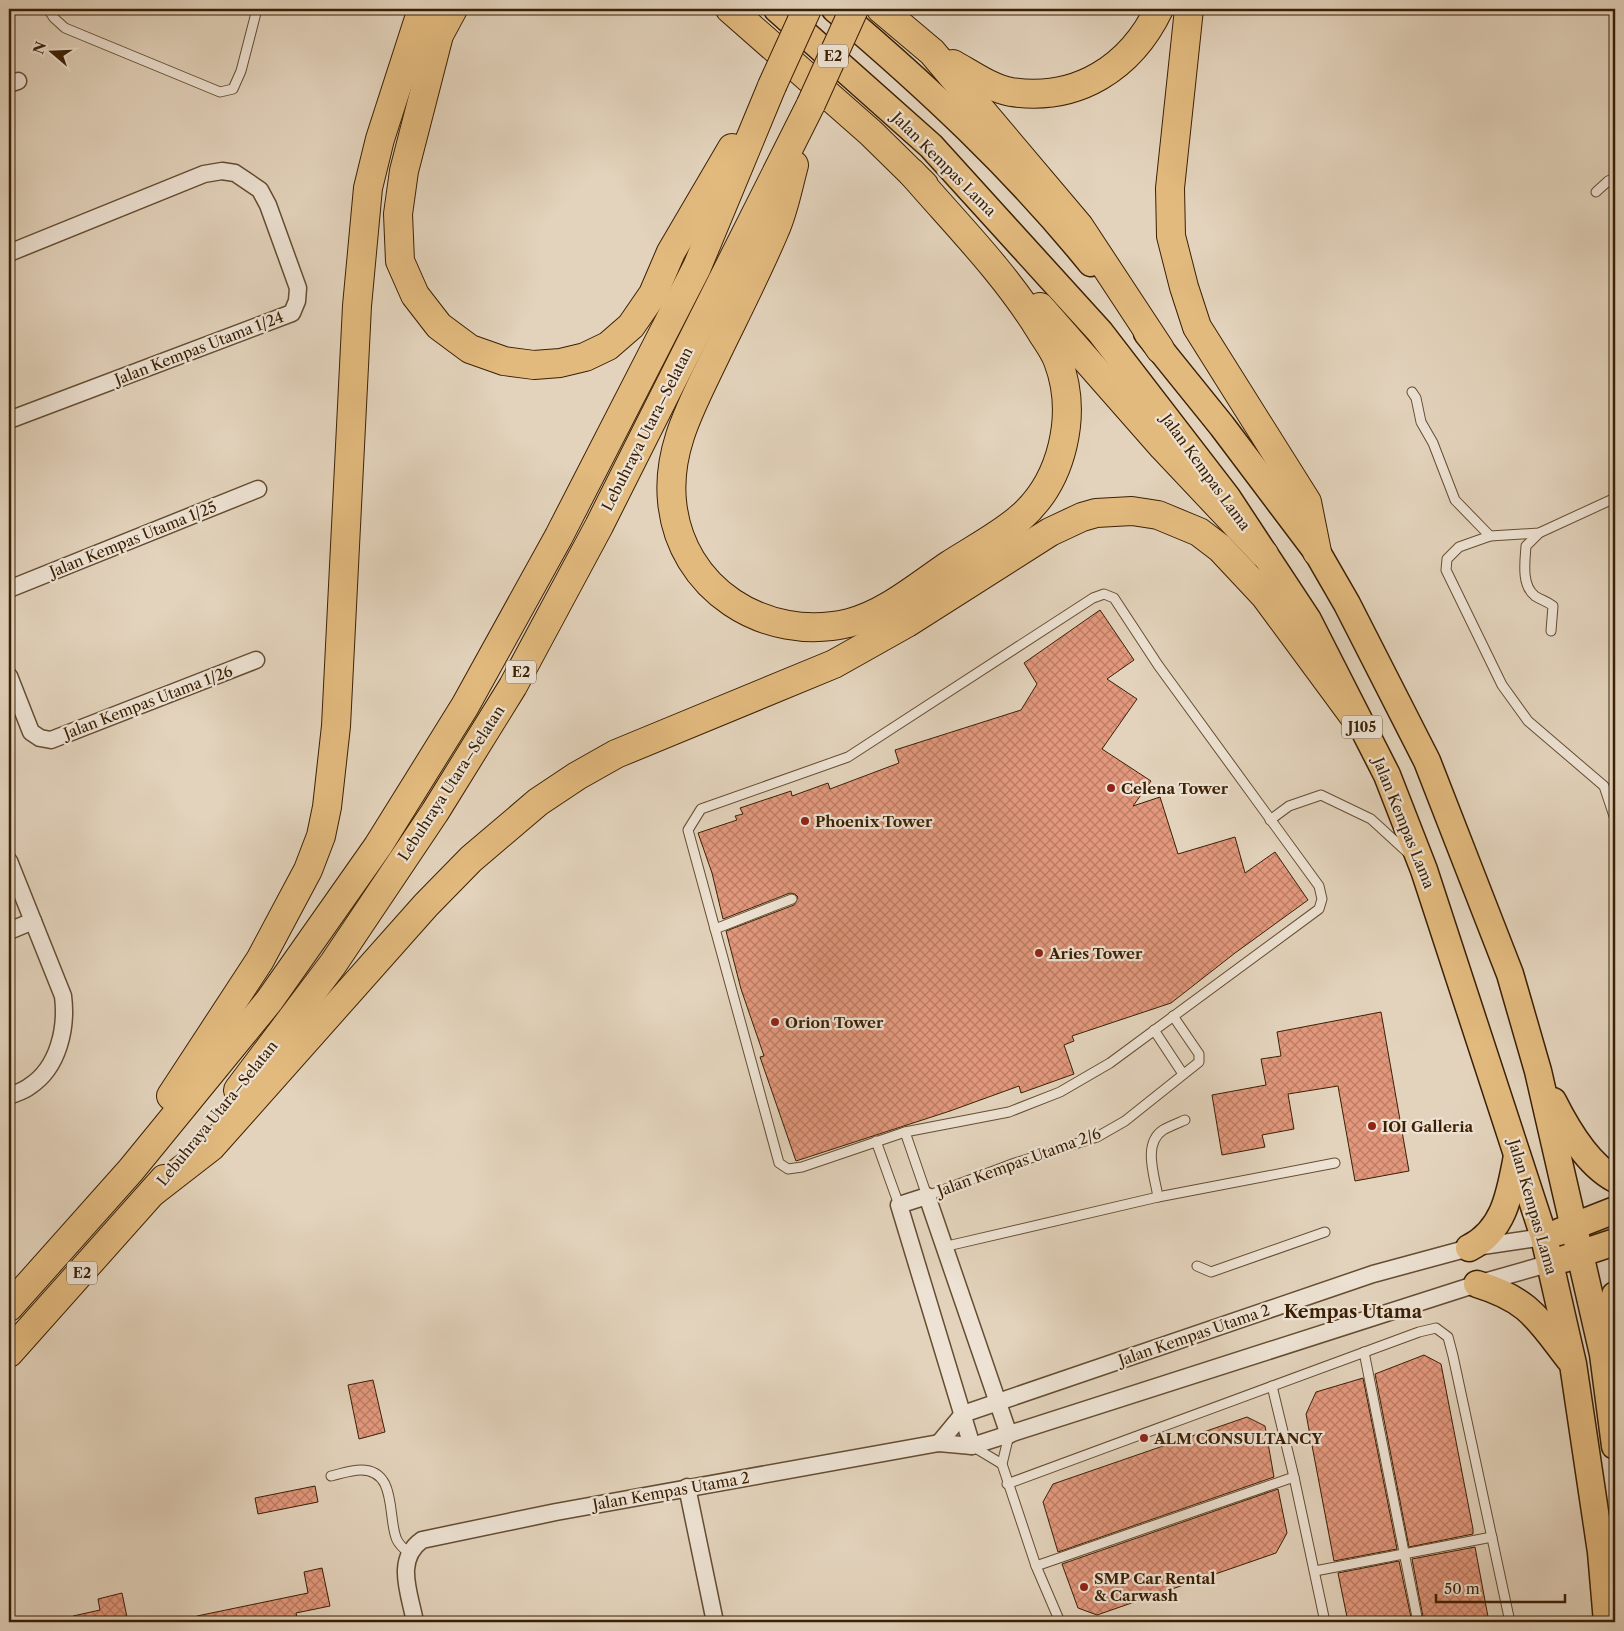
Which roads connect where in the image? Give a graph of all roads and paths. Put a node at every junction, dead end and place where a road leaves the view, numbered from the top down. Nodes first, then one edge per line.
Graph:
1 (48, 9) edge
2 (257, 9) edge
3 (422, 9) edge
4 (453, 9) edge
5 (777, 9) edge
6 (807, 9) edge
7 (835, 9) edge
8 (854, 9) edge
9 (881, 9) edge
10 (1159, 9) edge
11 (1189, 9) edge
12 (730, 11) edge
13 (932, 52) junction
14 (772, 86) junction
15 (811, 104) junction
16 (912, 173) junction
17 (1615, 178) edge
18 (1596, 192) dead end
19 (9, 253) edge
20 (1160, 349) junction
21 (1412, 392) dead end
22 (9, 420) edge
23 (258, 489) dead end
24 (1615, 498) edge
25 (1539, 533) junction
26 (1490, 536) junction
27 (1317, 552) junction
28 (1264, 554) junction
29 (9, 589) edge
30 (1551, 631) dead end
31 (256, 660) dead end
32 (9, 676) edge
33 (1361, 726) junction
34 (1615, 819) edge
35 (1270, 820) junction
36 (9, 861) edge
37 (1424, 870) junction
38 (792, 899) dead end
39 (33, 921) junction
40 (715, 929) junction
41 (9, 931) edge
42 (1173, 1016) junction
43 (1154, 1030) junction
44 (1538, 1072) junction
45 (1183, 1074) junction
46 (9, 1096) edge
47 (1185, 1120) dead end
48 (905, 1132) junction
49 (876, 1141) junction
50 (1517, 1152) junction
51 (1335, 1163) dead end
52 (131, 1170) junction
53 (1615, 1180) edge
54 (153, 1192) junction
55 (927, 1196) junction
56 (1158, 1197) junction
57 (899, 1205) junction
58 (1615, 1210) edge
59 (1575, 1227) junction
60 (1325, 1232) dead end
61 (1544, 1237) junction
62 (1615, 1242) edge
63 (943, 1247) junction
64 (1469, 1248) junction
65 (1580, 1254) junction
66 (1550, 1262) junction
67 (1197, 1266) dead end
68 (1477, 1284) junction
69 (1615, 1296) edge
70 (9, 1307) edge
71 (1364, 1352) junction
72 (9, 1353) edge
73 (1603, 1354) junction
74 (1573, 1364) junction
75 (1272, 1386) junction
76 (997, 1403) junction
77 (963, 1414) junction
78 (1009, 1435) junction
79 (939, 1443) junction
80 (972, 1446) junction
81 (1615, 1446) edge
82 (1002, 1464) junction
83 (331, 1476) dead end
84 (1294, 1476) junction
85 (1007, 1484) junction
86 (687, 1487) junction
87 (1492, 1537) junction
88 (410, 1554) junction
89 (1405, 1555) junction
90 (1036, 1566) junction
91 (1315, 1571) junction
92 (415, 1622) edge
93 (715, 1622) edge
94 (1060, 1622) edge
95 (1325, 1622) edge
96 (1418, 1622) edge
97 (1510, 1622) edge
98 (1608, 1622) edge

1 - 2 lane
3 - 52 highway
4 - 14 highway
5 - 28 main road, Jalan Kempas Lama / J105
6 - 14 highway, Lebuhraya Utara–Selatan / E2, bridge
7 - 20 main road, J105
8 - 15 highway, Lebuhraya Utara–Selatan / E2, bridge
9 - 13 highway
10 - 13 highway
11 - 27 highway
12 - 16 highway
13 - 20 highway
14 - 52 highway, Lebuhraya Utara–Selatan / E2
15 - 16 highway
15 - 54 highway, Lebuhraya Utara–Selatan / E2
16 - 28 highway
17 - 18 lane
19 - 22 street, Jalan Kempas Utama 1/24
20 - 27 main road, J105
21 - 26 lane
23 - 29 street, Jalan Kempas Utama 1/25
24 - 25 lane
25 - 26 lane
25 - 30 lane
26 - 34 lane
27 - 44 main road, J105
28 - 33 main road, Jalan Kempas Lama / J105
31 - 32 street, Jalan Kempas Utama 1/26
33 - 37 main road, Jalan Kempas Lama / J105
33 - 54 highway
35 - 37 lane
35 - 40 lane
35 - 42 lane
36 - 39 street
37 - 50 main road, Jalan Kempas Lama / J105
38 - 40 lane
39 - 41 street
39 - 46 street
40 - 49 lane
42 - 43 lane
42 - 45 lane, Jalan Kempas Utama 2/6
43 - 45 lane
43 - 48 lane
44 - 53 main road
44 - 59 main road, J105
45 - 55 lane, Jalan Kempas Utama 2/6
47 - 56 lane
48 - 49 lane
48 - 55 lane, Jalan Kempas Utama 2/6
49 - 57 lane
50 - 61 main road, Jalan Kempas Lama / J105
50 - 64 main road
51 - 56 lane
52 - 70 highway, Lebuhraya Utara–Selatan / E2
54 - 72 highway, Lebuhraya Utara–Selatan / E2
55 - 57 street, Jalan Kempas Utama 2/6
55 - 63 street, Jalan Kempas Utama 2/6
56 - 63 lane
57 - 77 street
58 - 59 main road
59 - 61 main road
59 - 65 main road, J105
60 - 67 lane
61 - 64 street, Jalan Kempas Utama 2
61 - 66 main road, Jalan Kempas Lama / J105
62 - 65 main road
63 - 76 street, Jalan Kempas Utama 2/6
64 - 76 street, Jalan Kempas Utama 2
65 - 66 main road
65 - 73 main road, J105
66 - 68 street
66 - 74 main road, Jalan Kempas Lama / J105
68 - 74 main road
68 - 78 street
69 - 73 main road
71 - 75 lane
71 - 87 lane
71 - 89 lane
73 - 81 main road, J105
74 - 98 main road, Jalan Kempas Lama / J105
75 - 84 lane
75 - 85 lane
76 - 77 street, Jalan Kempas Utama 2
76 - 78 street, Jalan Kempas Utama 2/6
77 - 79 street
77 - 80 street
78 - 80 street
78 - 82 lane
79 - 80 street, Jalan Kempas Utama 2
79 - 86 street, Jalan Kempas Utama 2
80 - 82 lane
82 - 85 lane
83 - 88 lane
84 - 90 lane
84 - 91 lane
85 - 90 lane
86 - 88 street, Jalan Kempas Utama 2
86 - 93 street
87 - 89 lane
87 - 97 lane
88 - 92 street
89 - 91 lane
89 - 96 lane
90 - 94 lane
91 - 95 lane

